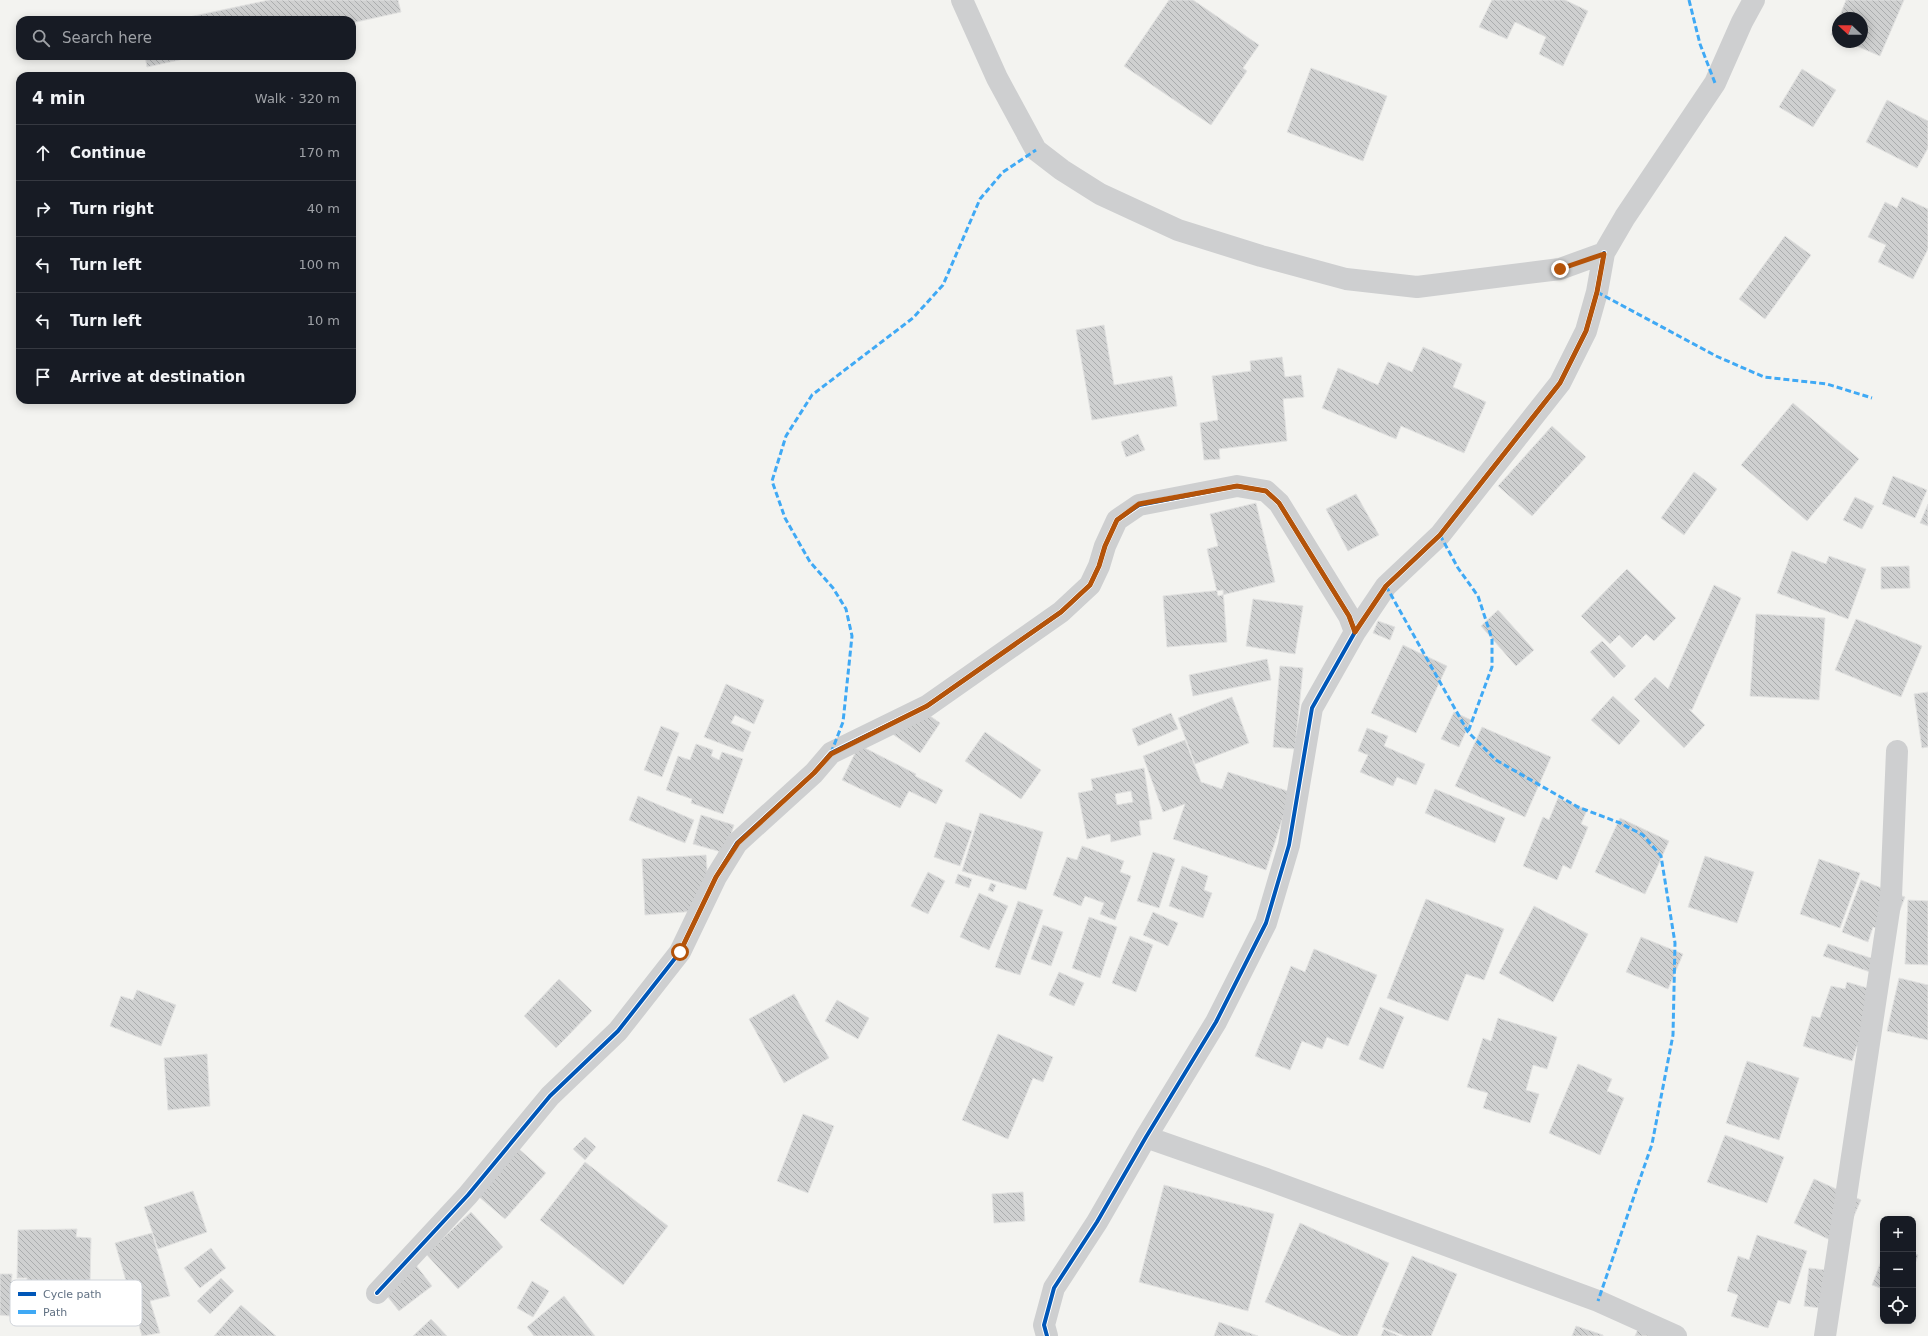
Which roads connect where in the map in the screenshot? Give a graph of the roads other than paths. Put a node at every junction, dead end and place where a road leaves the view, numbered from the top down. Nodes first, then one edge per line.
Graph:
1 (962, 0) edge
2 (1754, 0) edge
3 (1604, 254) junction
4 (1355, 632) junction
5 (1897, 751) dead end
6 (1146, 1136) junction
7 (377, 1293) dead end
8 (1041, 1332) edge
9 (1676, 1336) edge
10 (1825, 1336) edge

1 - 3 street
2 - 3 street
3 - 4 street
4 - 6 street
4 - 7 street
5 - 10 street
6 - 8 street
6 - 9 street

